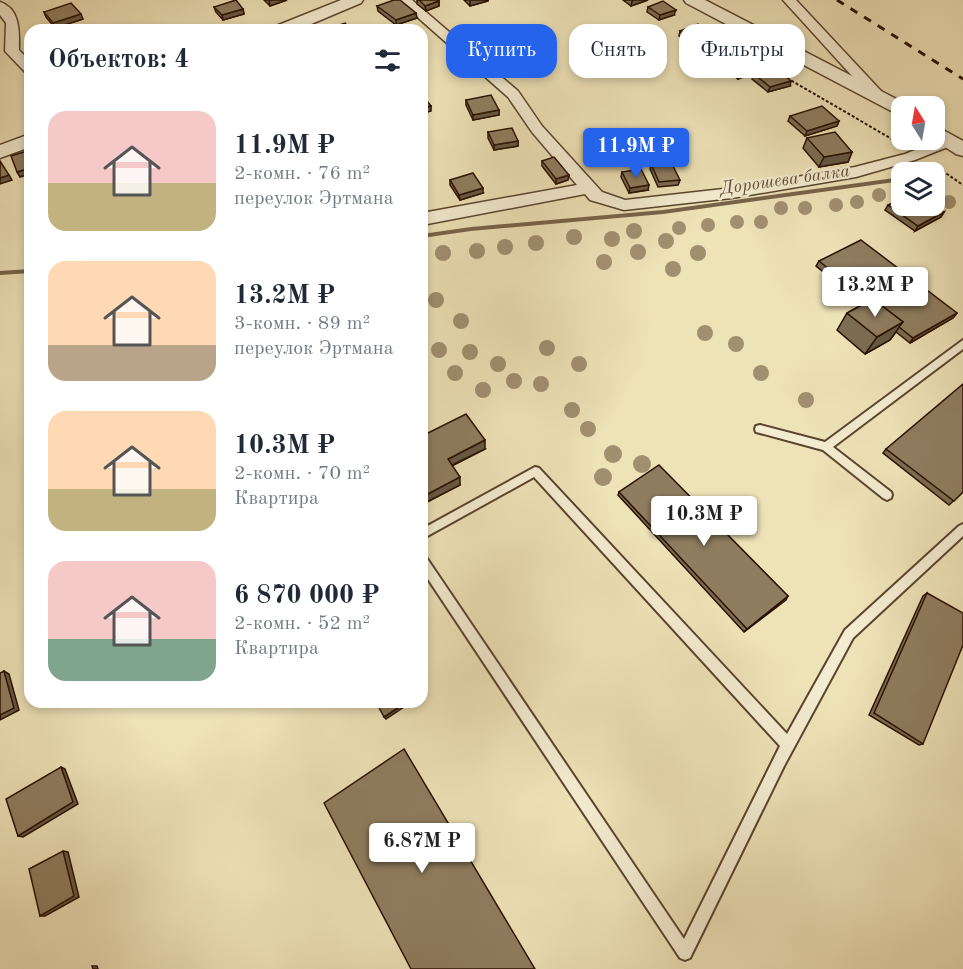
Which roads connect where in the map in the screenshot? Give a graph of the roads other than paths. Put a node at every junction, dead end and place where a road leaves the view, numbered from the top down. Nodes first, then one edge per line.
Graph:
1 (355, 0) edge
2 (404, 0) edge
3 (692, 0) edge
4 (789, 0) edge
5 (0, 6) edge
6 (297, 24) edge
7 (24, 63) edge
8 (877, 95) junction
9 (891, 103) edge
10 (949, 140) edge
11 (24, 142) edge
12 (0, 152) edge
13 (588, 188) junction
14 (428, 218) edge
15 (963, 344) edge
16 (760, 429) dead end
17 (826, 447) junction
18 (887, 495) dead end
19 (963, 529) edge
20 (428, 531) edge
21 (428, 570) edge
22 (788, 745) junction

1 - 6 street
2 - 13 street
3 - 8 street
4 - 8 street
5 - 7 street
8 - 9 street
10 - 13 street
11 - 12 street
13 - 14 street
15 - 17 lane
16 - 17 lane
17 - 18 lane
19 - 22 lane
20 - 22 lane
21 - 22 lane

